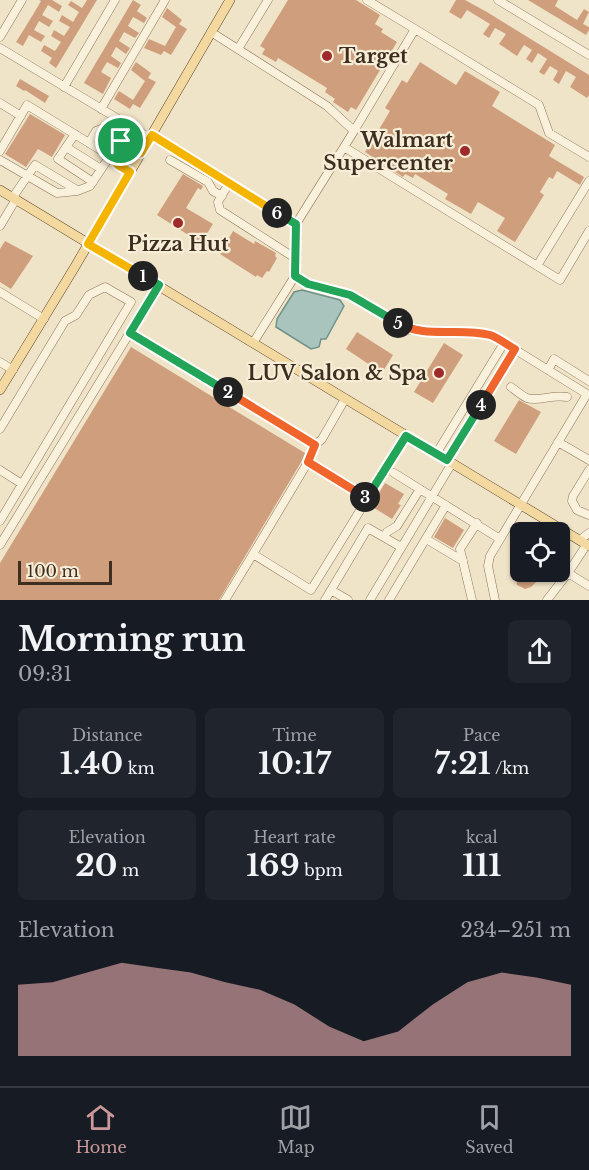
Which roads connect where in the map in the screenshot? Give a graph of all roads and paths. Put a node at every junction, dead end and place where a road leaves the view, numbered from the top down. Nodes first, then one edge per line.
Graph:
1 (22, 0) edge
2 (115, 0) edge
3 (165, 0) edge
4 (230, 0) edge
5 (268, 0) edge
6 (367, 0) edge
7 (498, 0) edge
8 (415, 29) junction
9 (211, 32) junction
10 (0, 37) edge
11 (0, 48) edge
12 (238, 49) junction
13 (589, 55) edge
14 (64, 87) junction
15 (0, 103) edge
16 (100, 109) junction
17 (21, 116) junction
18 (354, 131) junction
19 (75, 134) junction
20 (151, 136) junction
21 (121, 141) junction
22 (89, 143) junction
23 (66, 147) junction
24 (344, 147) junction
25 (0, 151) edge
26 (141, 153) junction
27 (111, 156) junction
28 (589, 157) edge
29 (0, 160) edge
30 (170, 160) dead end
31 (102, 169) junction
32 (130, 172) junction
33 (27, 176) junction
34 (589, 181) edge
35 (93, 182) junction
36 (230, 183) junction
37 (0, 190) edge
38 (77, 191) junction
39 (222, 196) junction
40 (14, 198) junction
41 (296, 224) junction
42 (0, 226) edge
43 (589, 231) edge
44 (88, 244) junction
45 (295, 258) junction
46 (537, 266) junction
47 (295, 276) junction
48 (159, 285) junction
49 (0, 291) edge
50 (44, 319) junction
51 (130, 333) junction
52 (254, 343) junction
53 (504, 343) junction
54 (515, 349) junction
55 (0, 362) edge
56 (567, 367) junction
57 (13, 370) junction
58 (548, 370) junction
59 (561, 378) junction
60 (586, 379) edge
61 (511, 387) dead end
62 (576, 388) junction
63 (0, 390) edge
64 (588, 395) edge
65 (567, 397) dead end
66 (345, 399) junction
67 (0, 429) edge
68 (406, 436) junction
69 (558, 442) junction
70 (315, 445) junction
71 (436, 454) junction
72 (589, 460) edge
73 (308, 462) junction
74 (449, 462) junction
75 (0, 470) edge
76 (589, 472) edge
77 (394, 473) dead end
78 (22, 484) junction
79 (420, 489) junction
80 (432, 496) junction
81 (367, 498) junction
82 (446, 505) junction
83 (521, 505) junction
84 (589, 514) edge
85 (0, 521) edge
86 (477, 523) junction
87 (589, 533) edge
88 (384, 537) junction
89 (500, 538) junction
90 (426, 539) junction
91 (585, 543) edge
92 (0, 544) edge
93 (401, 548) junction
94 (253, 554) junction
95 (463, 561) junction
96 (570, 569) edge
97 (570, 574) edge
98 (561, 582) edge
99 (589, 586) edge
100 (331, 590) junction
101 (225, 600) edge
102 (325, 600) edge
103 (348, 600) edge
104 (370, 600) edge
105 (389, 600) edge
106 (472, 600) edge
107 (495, 600) edge
108 (547, 600) edge

1 - 10 street
2 - 14 street
3 - 16 street
4 - 9 main road
5 - 12 street
6 - 8 street
7 - 13 street
8 - 18 street
8 - 28 street
9 - 12 street
9 - 20 main road
11 - 14 street
12 - 18 street
14 - 16 street
15 - 17 street
16 - 20 street
17 - 19 street
17 - 25 street
18 - 24 street
19 - 22 street
19 - 23 street
20 - 26 main road
20 - 36 street
21 - 22 street
21 - 26 street
21 - 27 street
22 - 27 street
23 - 31 street
23 - 35 street
24 - 41 street
24 - 46 street
26 - 32 main road
27 - 31 street
27 - 32 street
29 - 33 street
30 - 39 street
31 - 35 street
32 - 44 main road
33 - 38 street
33 - 38 street
33 - 40 street
34 - 46 street
35 - 38 street
36 - 39 street
36 - 41 street
37 - 40 main road
39 - 45 street
40 - 42 street
40 - 44 main road
41 - 45 street
43 - 46 street
44 - 48 main road
44 - 50 main road
45 - 47 street
47 - 52 street
47 - 53 street
48 - 51 street
48 - 52 main road
49 - 50 street
50 - 57 main road
51 - 70 street
51 - 92 street
52 - 66 main road
53 - 54 street
53 - 71 street
54 - 58 street
54 - 74 street
55 - 57 street
56 - 58 street
56 - 59 street
56 - 60 street
57 - 63 main road
58 - 59 street
59 - 62 street
60 - 62 street
61 - 65 street
62 - 64 street
64 - 69 street
66 - 68 main road
66 - 70 street
67 - 78 street
68 - 71 main road
68 - 81 street
69 - 72 street
69 - 83 street
70 - 73 street
71 - 74 main road
73 - 81 street
73 - 94 street
74 - 80 street
74 - 83 main road
75 - 78 street
76 - 84 street
77 - 79 street
78 - 85 street
79 - 80 street
79 - 88 street
80 - 82 street
80 - 93 street
81 - 94 street
82 - 86 street
82 - 90 street
83 - 89 street
83 - 91 main road
86 - 89 street
86 - 95 street
87 - 91 street
88 - 93 street
88 - 100 street
89 - 107 street
90 - 95 street
90 - 105 street
91 - 96 street
93 - 104 street
94 - 101 street
95 - 106 street
97 - 99 street
98 - 108 street
100 - 102 street
100 - 103 street

